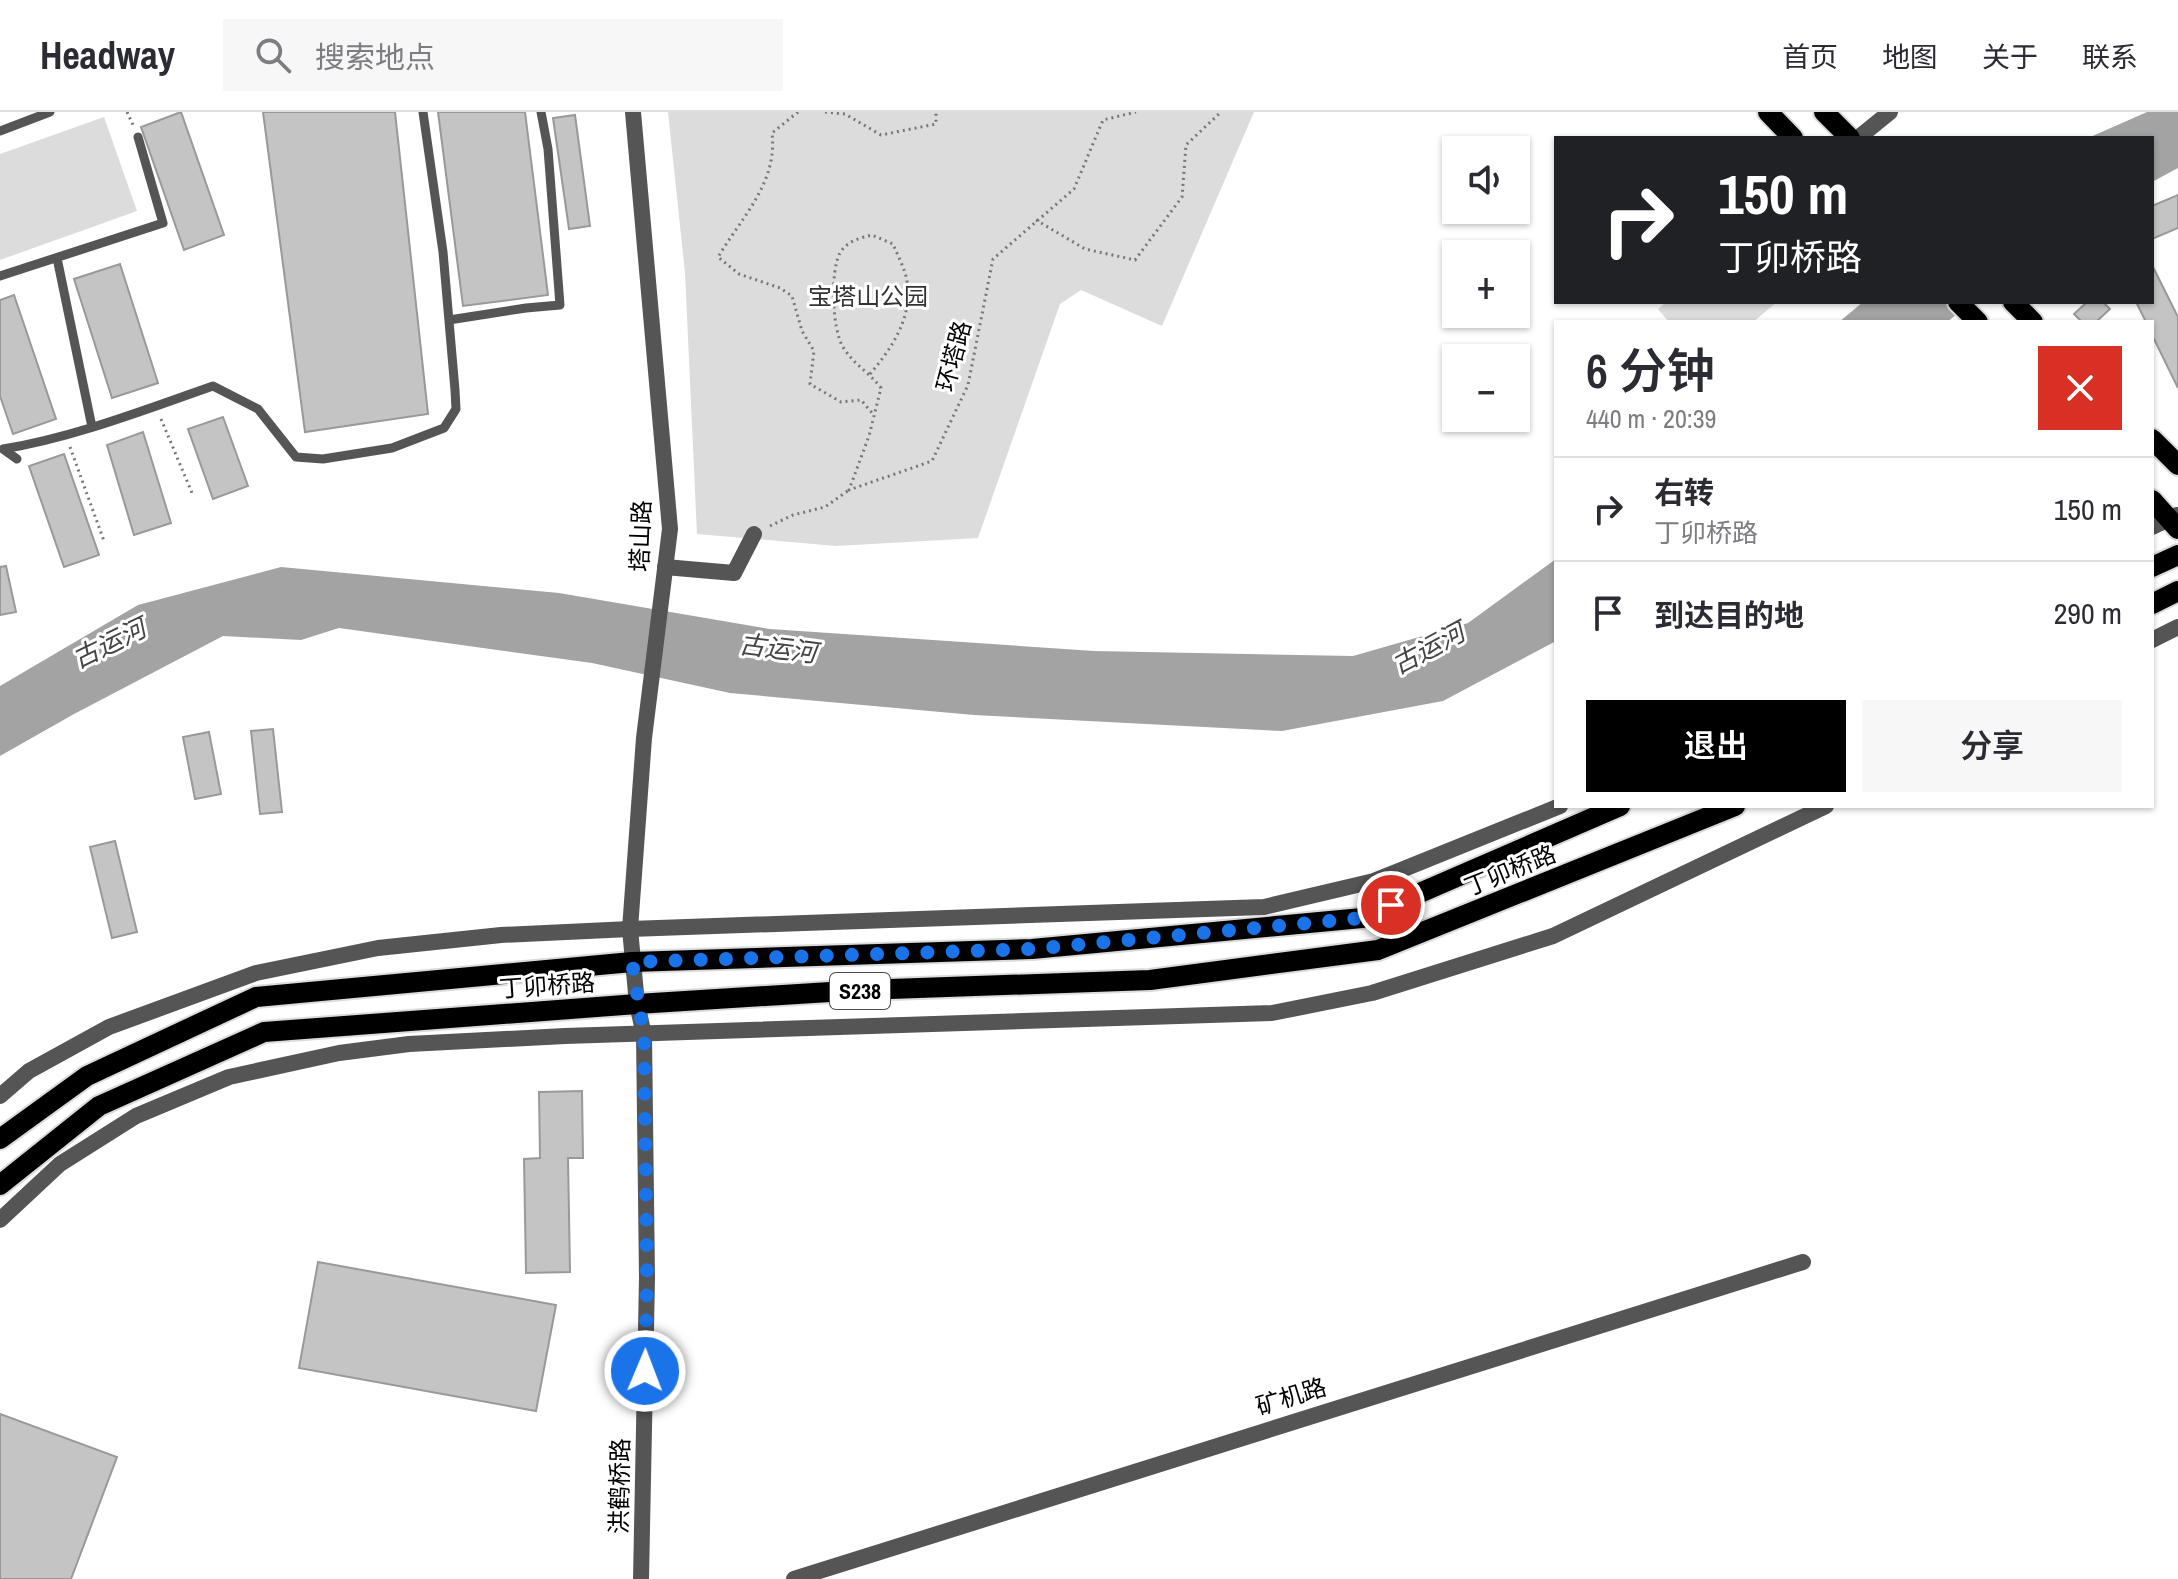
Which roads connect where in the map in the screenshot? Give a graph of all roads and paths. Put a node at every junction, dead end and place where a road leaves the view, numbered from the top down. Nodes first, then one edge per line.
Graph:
1 (50, 112) edge
2 (423, 112) edge
3 (541, 112) edge
4 (633, 112) edge
5 (798, 112) edge
6 (825, 112) edge
7 (936, 112) edge
8 (1136, 112) edge
9 (1221, 112) edge
10 (1768, 112) edge
11 (1824, 112) edge
12 (1890, 112) edge
13 (0, 131) edge
14 (1791, 136) edge
15 (1848, 136) edge
16 (1860, 136) edge
17 (138, 137) dead end
18 (1036, 220) junction
19 (57, 258) junction
20 (0, 276) edge
21 (1960, 304) edge
22 (2015, 304) edge
23 (449, 320) junction
24 (1976, 320) edge
25 (2031, 320) edge
26 (870, 374) junction
27 (157, 412) dead end
28 (874, 415) junction
29 (92, 427) junction
30 (0, 437) edge
31 (2154, 441) edge
32 (69, 445) dead end
33 (2, 449) edge
34 (17, 459) dead end
35 (2178, 465) edge
36 (849, 490) junction
37 (192, 493) dead end
38 (2154, 503) edge
39 (2169, 522) edge
40 (754, 534) joint
41 (104, 541) dead end
42 (2178, 555) edge
43 (2154, 566) edge
44 (665, 567) junction
45 (2178, 591) edge
46 (2154, 603) edge
47 (2178, 627) edge
48 (2154, 639) edge
49 (1555, 808) edge
50 (1615, 808) edge
51 (1730, 808) edge
52 (1822, 808) edge
53 (630, 929) junction
54 (632, 962) junction
55 (637, 1004) junction
56 (644, 1035) junction
57 (0, 1096) edge
58 (0, 1139) edge
59 (0, 1185) edge
60 (0, 1220) edge
61 (1803, 1262) dead end
62 (641, 1579) edge
63 (794, 1579) edge

1 - 13 lane
2 - 23 lane
3 - 23 lane
4 - 44 street, 塔山路
5 - 28 path
6 - 7 path
8 - 18 path, 环塔路
9 - 18 path
10 - 14 main road
11 - 15 main road
12 - 16 street
17 - 19 lane
18 - 36 path, 环塔路
19 - 20 lane
19 - 29 lane
21 - 24 main road
22 - 25 main road
23 - 29 lane
26 - 26 path
26 - 28 path
27 - 37 path
28 - 36 path
29 - 33 lane
30 - 33 lane
31 - 35 main road
32 - 41 path
33 - 34 lane
36 - 40 path, 环塔路
38 - 39 main road
40 - 44 street
42 - 43 main road
44 - 53 street, 塔山路
45 - 46 main road
47 - 48 street
49 - 53 street
50 - 54 main road, 丁卯桥路 / S238
51 - 55 main road, 丁卯桥路 / S238
52 - 56 street
53 - 54 street, 塔山路
53 - 57 street
54 - 55 street, 洪鹤桥路
54 - 58 main road, 丁卯桥路 / S238
55 - 56 street, 洪鹤桥路
55 - 59 main road, 丁卯桥路 / S238
56 - 60 street
56 - 62 street, 洪鹤桥路
61 - 63 street, 矿机路

